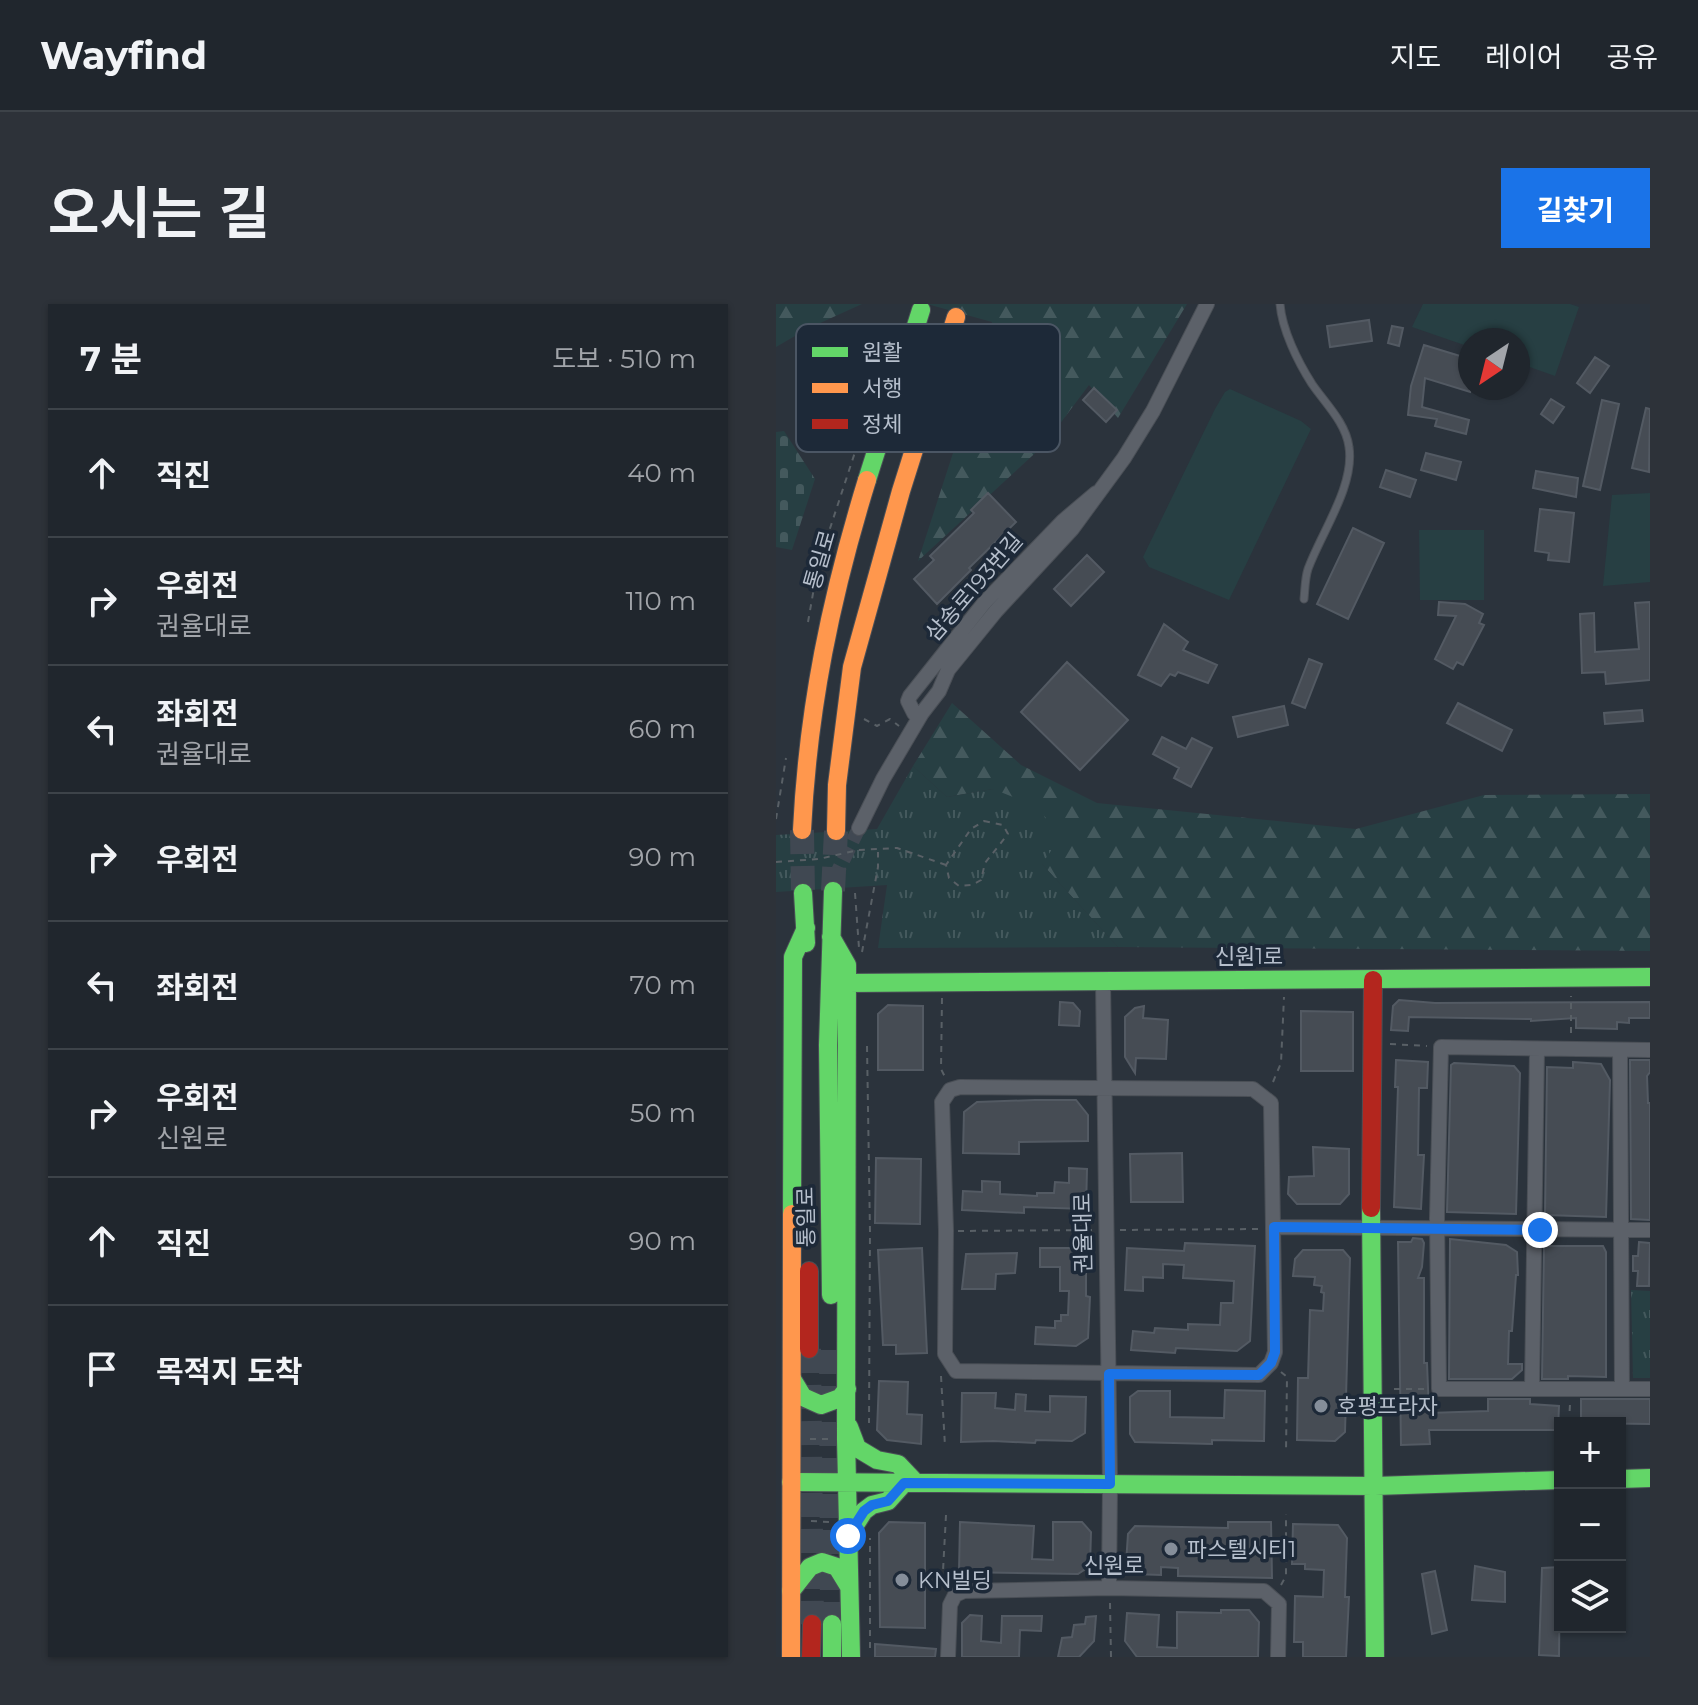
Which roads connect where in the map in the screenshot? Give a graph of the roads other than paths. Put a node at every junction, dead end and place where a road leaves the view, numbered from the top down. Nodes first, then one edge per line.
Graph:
1 (1207, 304) edge
2 (1280, 304) edge
3 (921, 310) dead end
4 (956, 317) dead end
5 (917, 324) edge
6 (954, 324) edge
7 (878, 452) edge
8 (913, 452) edge
9 (1304, 599) dead end
10 (859, 828) tunnel mouth
11 (802, 830) tunnel mouth
12 (836, 831) tunnel mouth
13 (833, 891) tunnel mouth
14 (803, 893) tunnel mouth
15 (806, 928) junction
16 (831, 937) junction
17 (1650, 977) edge
18 (1373, 980) junction
19 (1103, 981) junction
20 (785, 982) edge
21 (847, 983) junction
22 (1537, 1050) junction
23 (1620, 1050) junction
24 (1650, 1050) edge
25 (1104, 1088) junction
26 (1268, 1228) junction
27 (1372, 1229) junction
28 (1437, 1229) junction
29 (1534, 1230) junction
30 (1621, 1230) junction
31 (1650, 1230) edge
32 (809, 1349) tunnel mouth
33 (831, 1350) tunnel mouth
34 (1109, 1374) junction
35 (792, 1379) junction
36 (847, 1389) junction
37 (1532, 1389) junction
38 (1622, 1389) junction
39 (1650, 1389) edge
40 (846, 1430) junction
41 (1650, 1478) edge
42 (1626, 1479) edge
43 (1554, 1480) edge
44 (847, 1481) junction
45 (784, 1482) edge
46 (910, 1483) junction
47 (1110, 1484) junction
48 (1375, 1486) junction
49 (848, 1530) junction
50 (848, 1585) junction
51 (791, 1591) junction
52 (1110, 1595) junction
53 (812, 1624) tunnel mouth
54 (832, 1624) tunnel mouth
55 (791, 1657) edge
56 (811, 1657) edge
57 (832, 1657) edge
58 (851, 1657) edge
59 (948, 1657) edge
60 (1278, 1657) edge
61 (1375, 1657) edge

1 - 10 street, 삼송로193번길
2 - 9 lane
3 - 5 main road, 통일로
4 - 6 main road
7 - 11 main road, 통일로
8 - 12 main road
13 - 16 main road, 통일로
14 - 15 main road, 통일로
15 - 20 main road
15 - 32 main road, 통일로
16 - 21 main road
16 - 33 main road, 통일로
17 - 18 main road, 신원1로
18 - 19 main road, 신원1로
18 - 27 main road
19 - 21 main road, 신원1로
19 - 25 street, 권율대로
20 - 35 main road
21 - 36 main road
22 - 23 street
22 - 28 street
22 - 29 street
23 - 24 street
23 - 30 street
25 - 26 street
25 - 34 street, 권율대로
25 - 34 street
26 - 27 street
26 - 34 street
27 - 28 street
27 - 48 main road
28 - 29 street
28 - 37 street
29 - 30 street
29 - 37 street
30 - 31 street
30 - 38 street
34 - 47 street, 권율대로
35 - 36 main road
35 - 45 main road
36 - 40 main road
37 - 38 street
38 - 39 street
40 - 44 main road
40 - 46 main road
41 - 42 main road
43 - 48 main road
44 - 45 main road
44 - 46 main road
44 - 49 main road
45 - 51 main road
46 - 47 main road
46 - 49 main road
47 - 48 main road
47 - 52 street, 권율대로
48 - 61 main road
49 - 50 main road
50 - 51 main road
50 - 58 main road
51 - 55 main road
52 - 59 street, 신원로
52 - 60 street, 신원로
53 - 56 main road
54 - 57 main road

